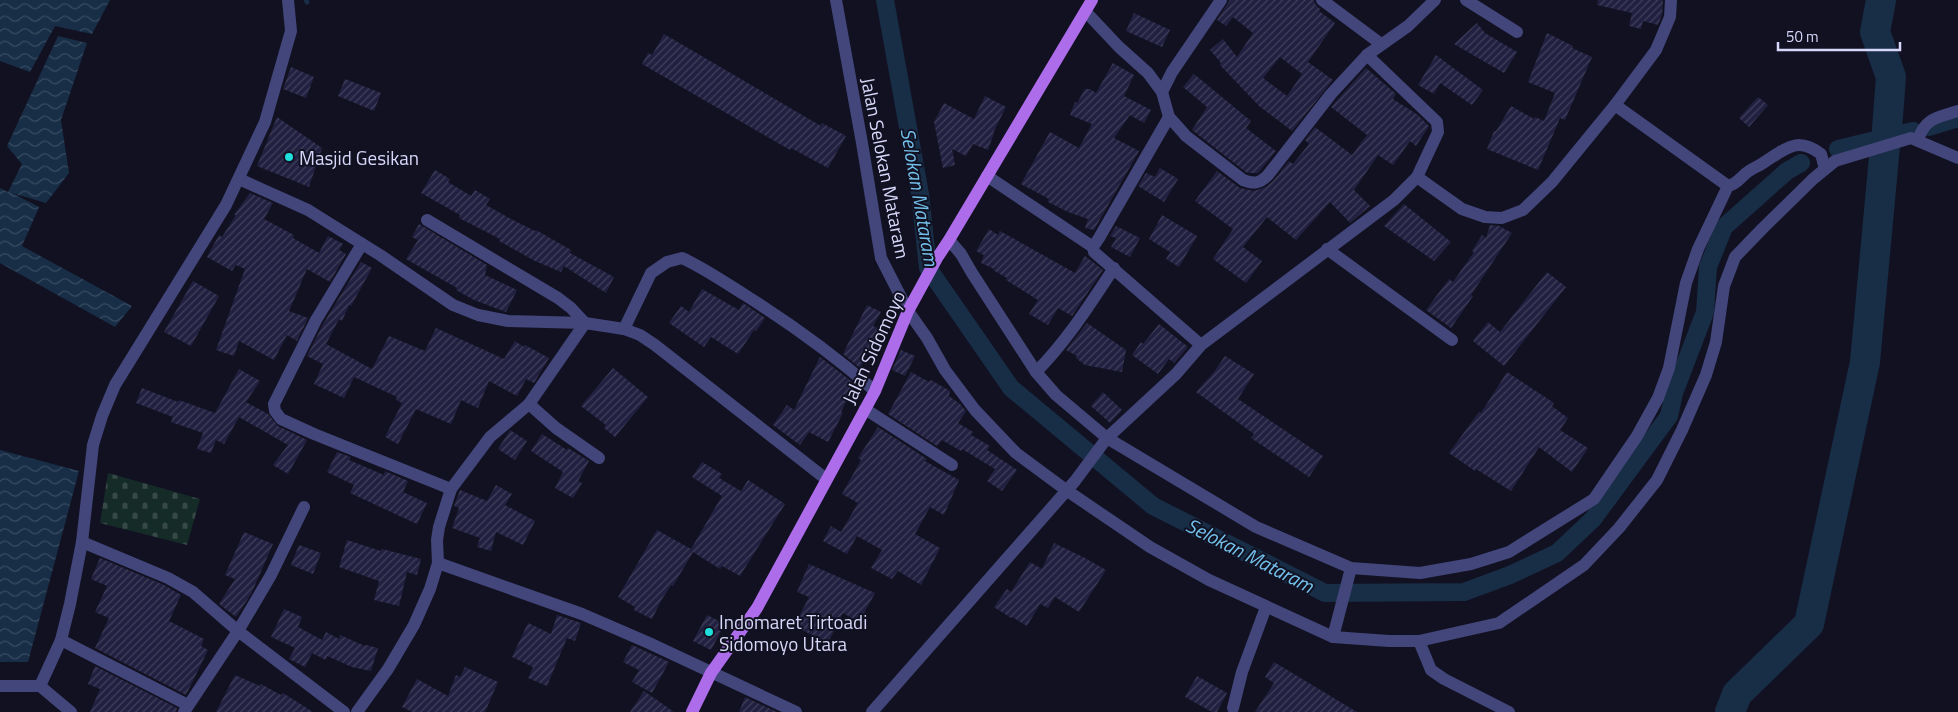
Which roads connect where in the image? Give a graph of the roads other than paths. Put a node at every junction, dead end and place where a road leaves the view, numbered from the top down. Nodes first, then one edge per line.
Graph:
1 (288, 0) edge
2 (836, 0) edge
3 (1092, 0) edge
4 (1221, 0) edge
5 (1322, 0) edge
6 (1435, 0) edge
7 (1466, 0) edge
8 (1671, 0) edge
9 (1086, 12) junction
10 (1517, 32) dead end
11 (1381, 44) junction
12 (1367, 55) junction
13 (1162, 92) junction
14 (1615, 105) junction
15 (1958, 111) edge
16 (1169, 117) junction
17 (1915, 139) junction
18 (1958, 158) edge
19 (1830, 165) junction
20 (987, 176) junction
21 (1417, 177) junction
22 (239, 179) junction
23 (1728, 186) junction
24 (426, 220) dead end
25 (950, 240) junction
26 (362, 244) junction
27 (1093, 248) junction
28 (1326, 249) junction
29 (1114, 268) junction
30 (908, 312) junction
31 (586, 322) junction
32 (624, 329) junction
33 (1452, 340) dead end
34 (1201, 345) junction
35 (1036, 372) junction
36 (875, 391) junction
37 (530, 404) junction
38 (865, 409) junction
39 (1107, 438) junction
40 (599, 458) dead end
41 (952, 465) dead end
42 (826, 479) junction
43 (1071, 486) junction
44 (451, 489) junction
45 (304, 507) dead end
46 (82, 542) junction
47 (438, 563) junction
48 (1351, 568) junction
49 (1266, 607) junction
50 (238, 631) junction
51 (1335, 632) junction
52 (61, 640) junction
53 (1419, 641) junction
54 (711, 673) junction
55 (0, 686) edge
56 (40, 686) junction
57 (1233, 708) dead end
58 (186, 709) edge
59 (71, 712) edge
60 (344, 712) edge
61 (357, 712) edge
62 (692, 712) edge
63 (796, 712) edge
64 (872, 712) edge
65 (1509, 712) edge

1 - 22 street
2 - 30 street, Jalan Selokan Mataram
3 - 9 main road, Jalan Sidomoyo
4 - 13 street
5 - 11 street
6 - 11 street
7 - 10 street
8 - 14 street
9 - 13 street
9 - 20 main road, Jalan Sidomoyo
11 - 12 street
12 - 16 street
12 - 21 street
13 - 16 street
14 - 21 street
14 - 23 street
15 - 17 street
16 - 27 street
17 - 18 street
17 - 19 street, Jalan Selokan Mataram
19 - 23 street
19 - 53 street, Jalan Selokan Mataram
20 - 25 main road, Jalan Sidomoyo
20 - 27 street
21 - 28 street
22 - 26 street
22 - 46 street
23 - 48 street
24 - 31 street
25 - 30 main road, Jalan Sidomoyo
25 - 35 street
26 - 31 street
26 - 44 street
27 - 29 street
28 - 33 street
28 - 34 street
29 - 34 street
29 - 35 street
30 - 36 main road, Jalan Sidomoyo
30 - 43 street, Jalan Selokan Mataram
31 - 32 street
31 - 37 street
32 - 36 street
32 - 42 street
34 - 39 street
35 - 39 street
36 - 38 main road, Jalan Sidomoyo
37 - 40 street
37 - 44 street
38 - 41 street
38 - 42 main road, Jalan Sidomoyo
39 - 43 street
39 - 48 street
42 - 54 main road, Jalan Sidomoyo
43 - 49 street, Jalan Selokan Mataram
43 - 64 street
44 - 47 street
45 - 50 street
46 - 50 street
46 - 52 street
47 - 54 street
47 - 61 street
48 - 51 street
49 - 51 street, Jalan Selokan Mataram
49 - 57 street
50 - 58 street
50 - 60 street
51 - 53 street, Jalan Selokan Mataram
52 - 56 street
52 - 58 street
53 - 65 street
54 - 62 main road, Jalan Sidomoyo
54 - 63 street
55 - 56 street
56 - 59 street

